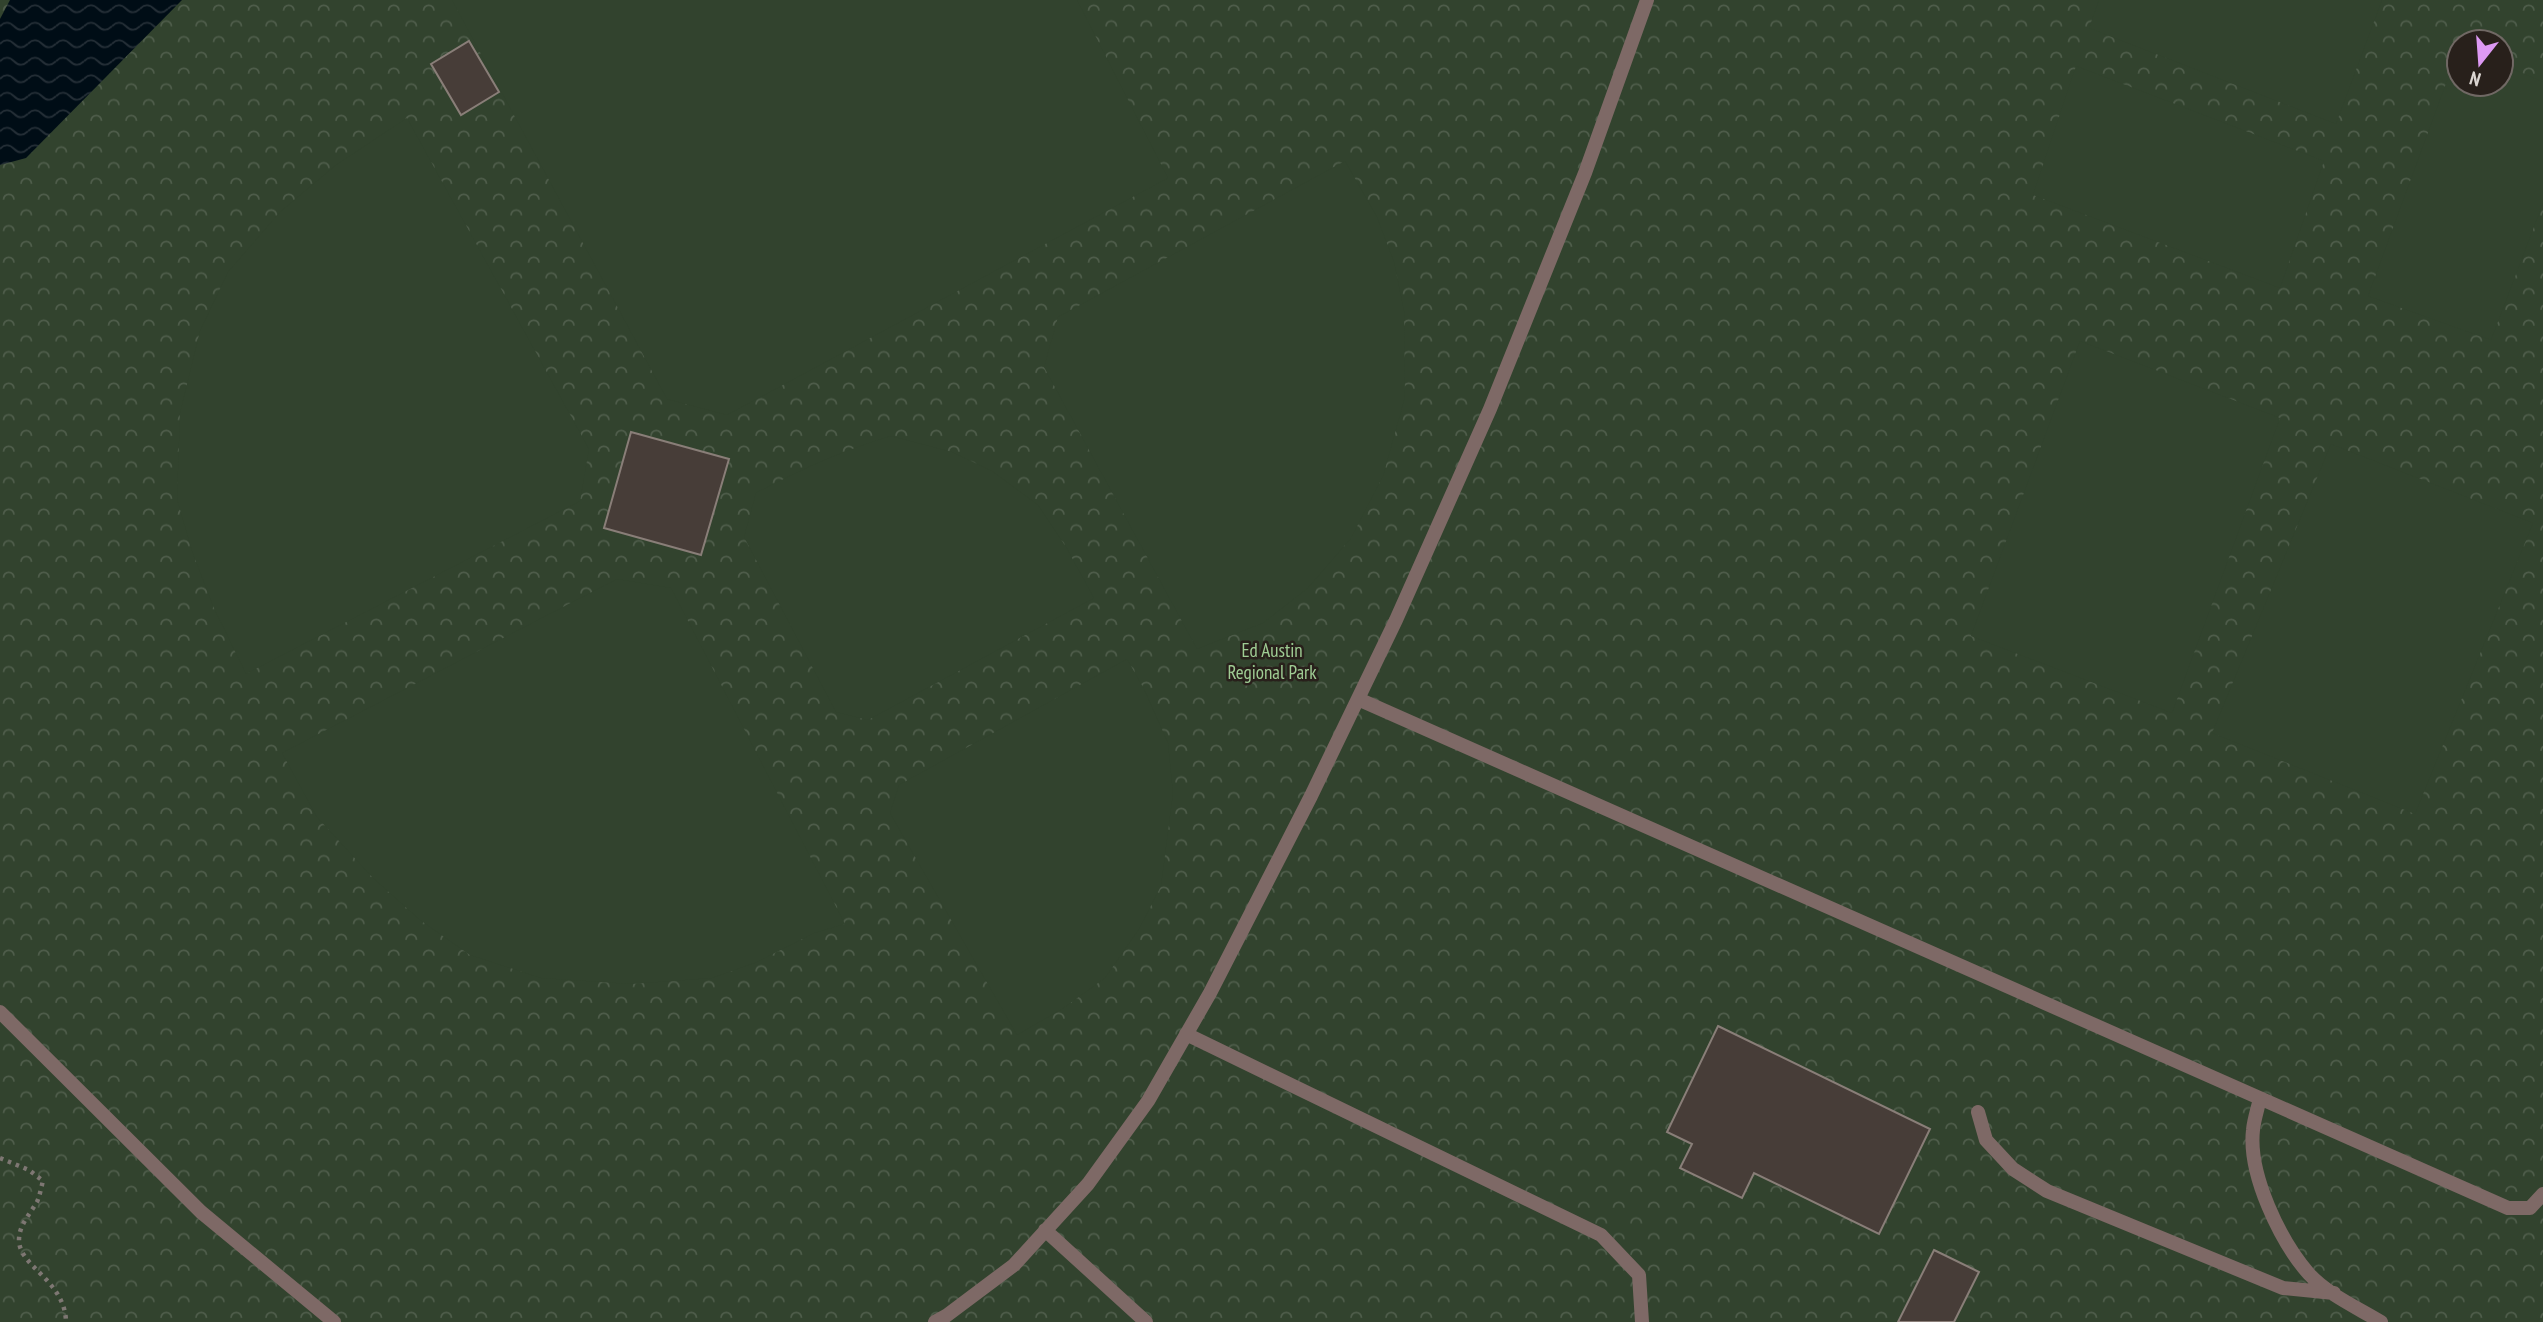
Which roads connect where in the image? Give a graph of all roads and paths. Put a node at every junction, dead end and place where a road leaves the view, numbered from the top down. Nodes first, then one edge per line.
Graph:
1 (1647, 0) edge
2 (1358, 699) junction
3 (0, 1012) edge
4 (1186, 1034) junction
5 (2260, 1098) junction
6 (1978, 1112) dead end
7 (0, 1158) edge
8 (2543, 1194) edge
9 (1045, 1230) junction
10 (2334, 1293) junction
11 (66, 1322) edge
12 (334, 1322) edge
13 (935, 1322) edge
14 (1146, 1322) edge
15 (1642, 1322) edge
16 (2381, 1322) edge

1 - 2 lane
2 - 4 lane
2 - 5 lane
3 - 12 lane
4 - 9 lane
4 - 15 lane
5 - 8 lane
5 - 10 lane
6 - 10 lane
7 - 11 path
9 - 13 lane
9 - 14 lane
10 - 16 lane

